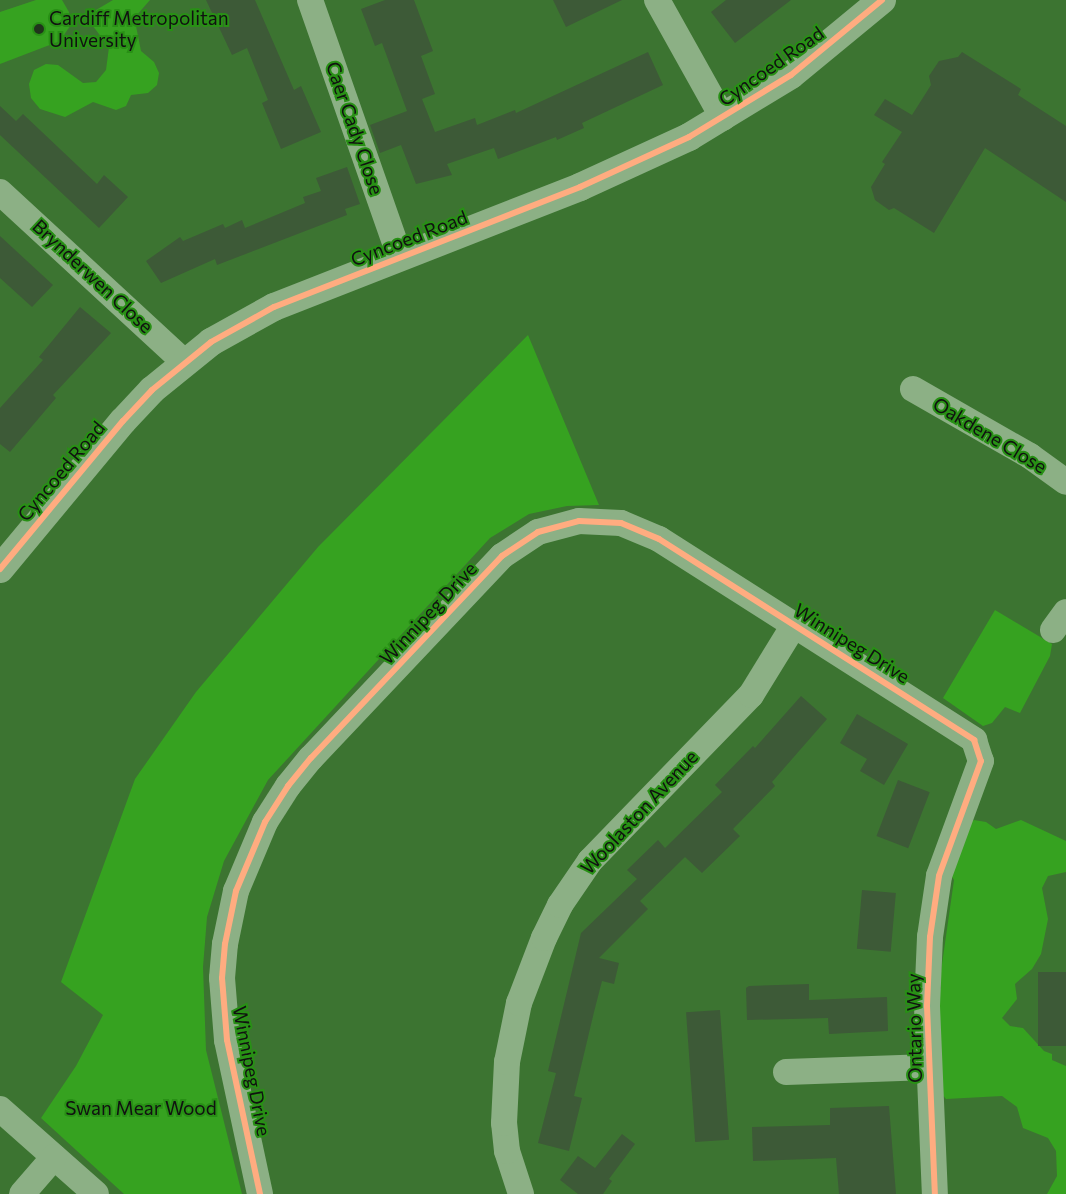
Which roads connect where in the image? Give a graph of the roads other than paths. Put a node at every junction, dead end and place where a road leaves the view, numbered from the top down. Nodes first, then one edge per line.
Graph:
1 (310, 0) edge
2 (656, 0) edge
3 (882, 0) edge
4 (723, 118) junction
5 (0, 192) edge
6 (400, 257) junction
7 (184, 362) junction
8 (913, 389) dead end
9 (1066, 482) edge
10 (0, 569) edge
11 (794, 625) junction
12 (980, 751) joint
13 (929, 1067) junction
14 (786, 1072) dead end
15 (0, 1109) edge
16 (54, 1157) junction
17 (22, 1194) edge
18 (96, 1194) edge
19 (260, 1194) edge
20 (521, 1194) edge
21 (935, 1194) edge

1 - 6 street, Caer Cady Close
2 - 4 street
3 - 4 street, Cyncoed Road
4 - 6 street, Cyncoed Road
5 - 7 street, Brynderwen Close
6 - 7 street, Cyncoed Road
7 - 10 street, Cyncoed Road
8 - 9 street, Oakdene Close
11 - 12 street, Winnipeg Drive
11 - 19 street, Winnipeg Drive
11 - 20 street, Woolaston Avenue
12 - 13 street, Ontario Way
13 - 14 street
13 - 21 street, Ontario Way
15 - 16 street
16 - 17 street
16 - 18 street

